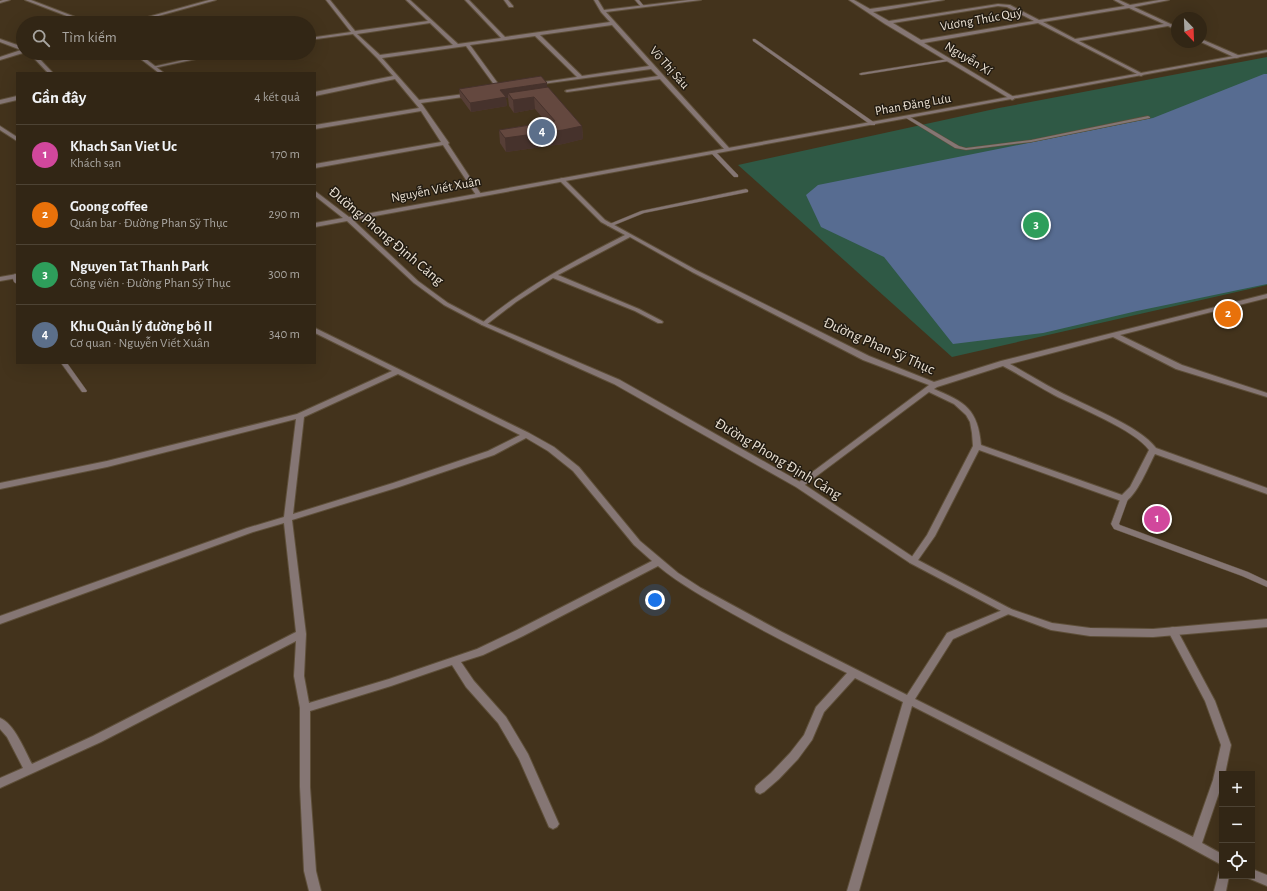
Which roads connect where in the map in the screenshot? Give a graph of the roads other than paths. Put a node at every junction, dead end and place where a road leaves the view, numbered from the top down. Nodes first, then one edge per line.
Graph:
1 (8, 0) edge
2 (27, 0) edge
3 (214, 0) edge
4 (328, 0) edge
5 (408, 0) edge
6 (467, 0) edge
7 (506, 0) edge
8 (596, 0) edge
9 (637, 0) edge
10 (698, 0) edge
11 (851, 0) edge
12 (942, 0) edge
13 (1116, 0) edge
14 (1167, 0) edge
15 (0, 2) edge
16 (511, 6) dead end
17 (642, 6) junction
18 (1129, 6) junction
19 (603, 11) junction
20 (868, 11) junction
21 (70, 16) edge
22 (154, 16) edge
23 (1037, 21) junction
24 (430, 22) junction
25 (614, 23) junction
26 (887, 23) junction
27 (1168, 25) junction
28 (1171, 26) edge
29 (353, 32) junction
30 (536, 34) junction
31 (316, 38) edge
32 (504, 39) junction
33 (0, 40) edge
34 (754, 40) dead end
35 (1074, 40) junction
36 (919, 42) junction
37 (1207, 43) edge
38 (467, 44) junction
39 (457, 46) junction
40 (16, 47) edge
41 (1267, 51) edge
42 (16, 53) edge
43 (379, 57) junction
44 (1238, 57) junction
45 (0, 59) edge
46 (38, 60) edge
47 (145, 60) edge
48 (188, 60) edge
49 (948, 60) junction
50 (652, 66) junction
51 (154, 67) junction
52 (51, 72) edge
53 (161, 72) edge
54 (862, 74) dead end
55 (1142, 75) junction
56 (397, 77) junction
57 (661, 77) junction
58 (580, 78) junction
59 (529, 85) edge
60 (507, 88) edge
61 (500, 90) junction
62 (493, 91) edge
63 (568, 91) dead end
64 (478, 93) edge
65 (316, 94) edge
66 (16, 98) edge
67 (1012, 98) junction
68 (0, 102) edge
69 (418, 102) junction
70 (422, 109) junction
71 (1148, 117) dead end
72 (908, 118) junction
73 (873, 124) junction
74 (316, 127) edge
75 (0, 128) edge
76 (16, 138) edge
77 (446, 143) junction
78 (727, 149) junction
79 (712, 152) junction
80 (316, 166) edge
81 (736, 176) dead end
82 (562, 180) junction
83 (746, 191) dead end
84 (316, 194) edge
85 (478, 194) junction
86 (348, 219) junction
87 (316, 225) edge
88 (610, 225) junction
89 (630, 235) junction
90 (553, 275) junction
91 (16, 278) edge
92 (0, 279) edge
93 (1267, 296) edge
94 (660, 322) dead end
95 (484, 324) junction
96 (316, 330) edge
97 (1114, 335) junction
98 (1004, 363) junction
99 (65, 364) edge
100 (398, 371) junction
101 (931, 387) junction
102 (84, 391) dead end
103 (1267, 395) edge
104 (300, 416) junction
105 (526, 435) junction
106 (977, 446) junction
107 (1153, 450) junction
108 (799, 485) junction
109 (0, 486) edge
110 (1267, 491) edge
111 (1124, 499) junction
112 (288, 519) junction
113 (912, 561) junction
114 (658, 562) junction
115 (1267, 584) edge
116 (1008, 611) junction
117 (0, 620) edge
118 (1267, 623) edge
119 (1173, 631) junction
120 (301, 634) junction
121 (455, 661) junction
122 (854, 672) junction
123 (909, 700) junction
124 (305, 708) junction
125 (0, 722) edge
126 (30, 770) junction
127 (0, 783) edge
128 (760, 789) dead end
129 (553, 824) dead end
130 (1196, 845) junction
131 (1219, 858) edge
132 (1255, 875) edge
133 (1222, 879) edge
134 (1267, 881) edge
135 (315, 891) edge
136 (853, 891) edge
137 (1220, 891) edge

1 - 15 street
2 - 21 street
3 - 22 street
4 - 29 street
5 - 24 street
6 - 32 street
7 - 16 street
8 - 19 street, Võ Thị Sáu
9 - 17 lane
10 - 17 street
11 - 20 street, Nguyễn Xí
12 - 20 street
13 - 18 street
14 - 18 street, Vương Thúc Quý
17 - 19 street
18 - 23 street, Vương Thúc Quý
18 - 27 street
19 - 25 street, Võ Thị Sáu
20 - 26 street, Nguyễn Xí
23 - 26 street
23 - 35 street
23 - 36 street, Vương Thúc Quý
24 - 29 street
24 - 39 street
25 - 30 street
25 - 50 street, Võ Thị Sáu
26 - 36 street, Nguyễn Xí
27 - 28 street
27 - 35 street
29 - 31 street
29 - 43 street
30 - 32 street
30 - 58 street
32 - 38 street
33 - 40 street
34 - 73 lane
35 - 55 street
36 - 49 street, Nguyễn Xí
37 - 44 street
38 - 39 street
38 - 61 street
39 - 43 street
41 - 44 street, Phan Đăng Lưu
42 - 45 street
43 - 56 street
44 - 55 street, Phan Đăng Lưu
46 - 52 street
47 - 51 street
48 - 51 street
49 - 54 lane
49 - 67 street, Nguyễn Xí
50 - 57 street, Võ Thị Sáu
50 - 58 street
51 - 53 street
55 - 67 street, Phan Đăng Lưu
56 - 65 street
56 - 69 street
57 - 63 street
57 - 78 street, Võ Thị Sáu
58 - 59 street
60 - 61 street
61 - 62 street
64 - 69 street
66 - 68 street
67 - 72 street, Phan Đăng Lưu
69 - 70 street
70 - 74 street
70 - 77 street
71 - 72 lane
72 - 73 street, Phan Đăng Lưu
73 - 78 street, Phan Đăng Lưu
75 - 76 street
77 - 80 street
77 - 85 street
78 - 79 street, Phan Đăng Lưu
79 - 81 lane
79 - 82 street, Phan Đăng Lưu
82 - 85 street, Nguyễn Viết Xuân
82 - 88 street, Đường Phan Sỹ Thục
83 - 88 lane
84 - 86 street, Đường Phong Định Cảng
85 - 86 street, Nguyễn Viết Xuân
86 - 87 street, Nguyễn Viết Xuân
86 - 95 street, Đường Phong Định Cảng
88 - 89 street, Đường Phan Sỹ Thục
89 - 90 street
89 - 101 street, Đường Phan Sỹ Thục
90 - 94 street
90 - 95 street
91 - 92 street
93 - 97 street, Đường Phan Sỹ Thục
95 - 108 street, Đường Phong Định Cảng
96 - 100 street
97 - 98 street, Đường Phan Sỹ Thục
97 - 103 street
98 - 101 street, Đường Phan Sỹ Thục
98 - 107 street
99 - 102 lane
100 - 104 street
100 - 105 street
101 - 106 street
101 - 108 street
104 - 109 street
104 - 112 street
105 - 112 street
105 - 114 street
106 - 111 street
106 - 113 street
107 - 110 street
107 - 111 street
108 - 113 street, Đường Phong Định Cảng
111 - 115 lane
112 - 117 street
112 - 120 street
113 - 116 street, Đường Phong Định Cảng
114 - 121 street
114 - 122 street
116 - 119 street, Đường Phong Định Cảng
116 - 123 street
118 - 119 street, Đường Phong Định Cảng
119 - 130 street
120 - 124 street
120 - 126 street
121 - 124 street
121 - 129 street
122 - 123 street
122 - 128 street
123 - 130 street
123 - 136 street
124 - 135 street
125 - 126 street
126 - 127 street
130 - 131 street
132 - 134 street
133 - 137 street

